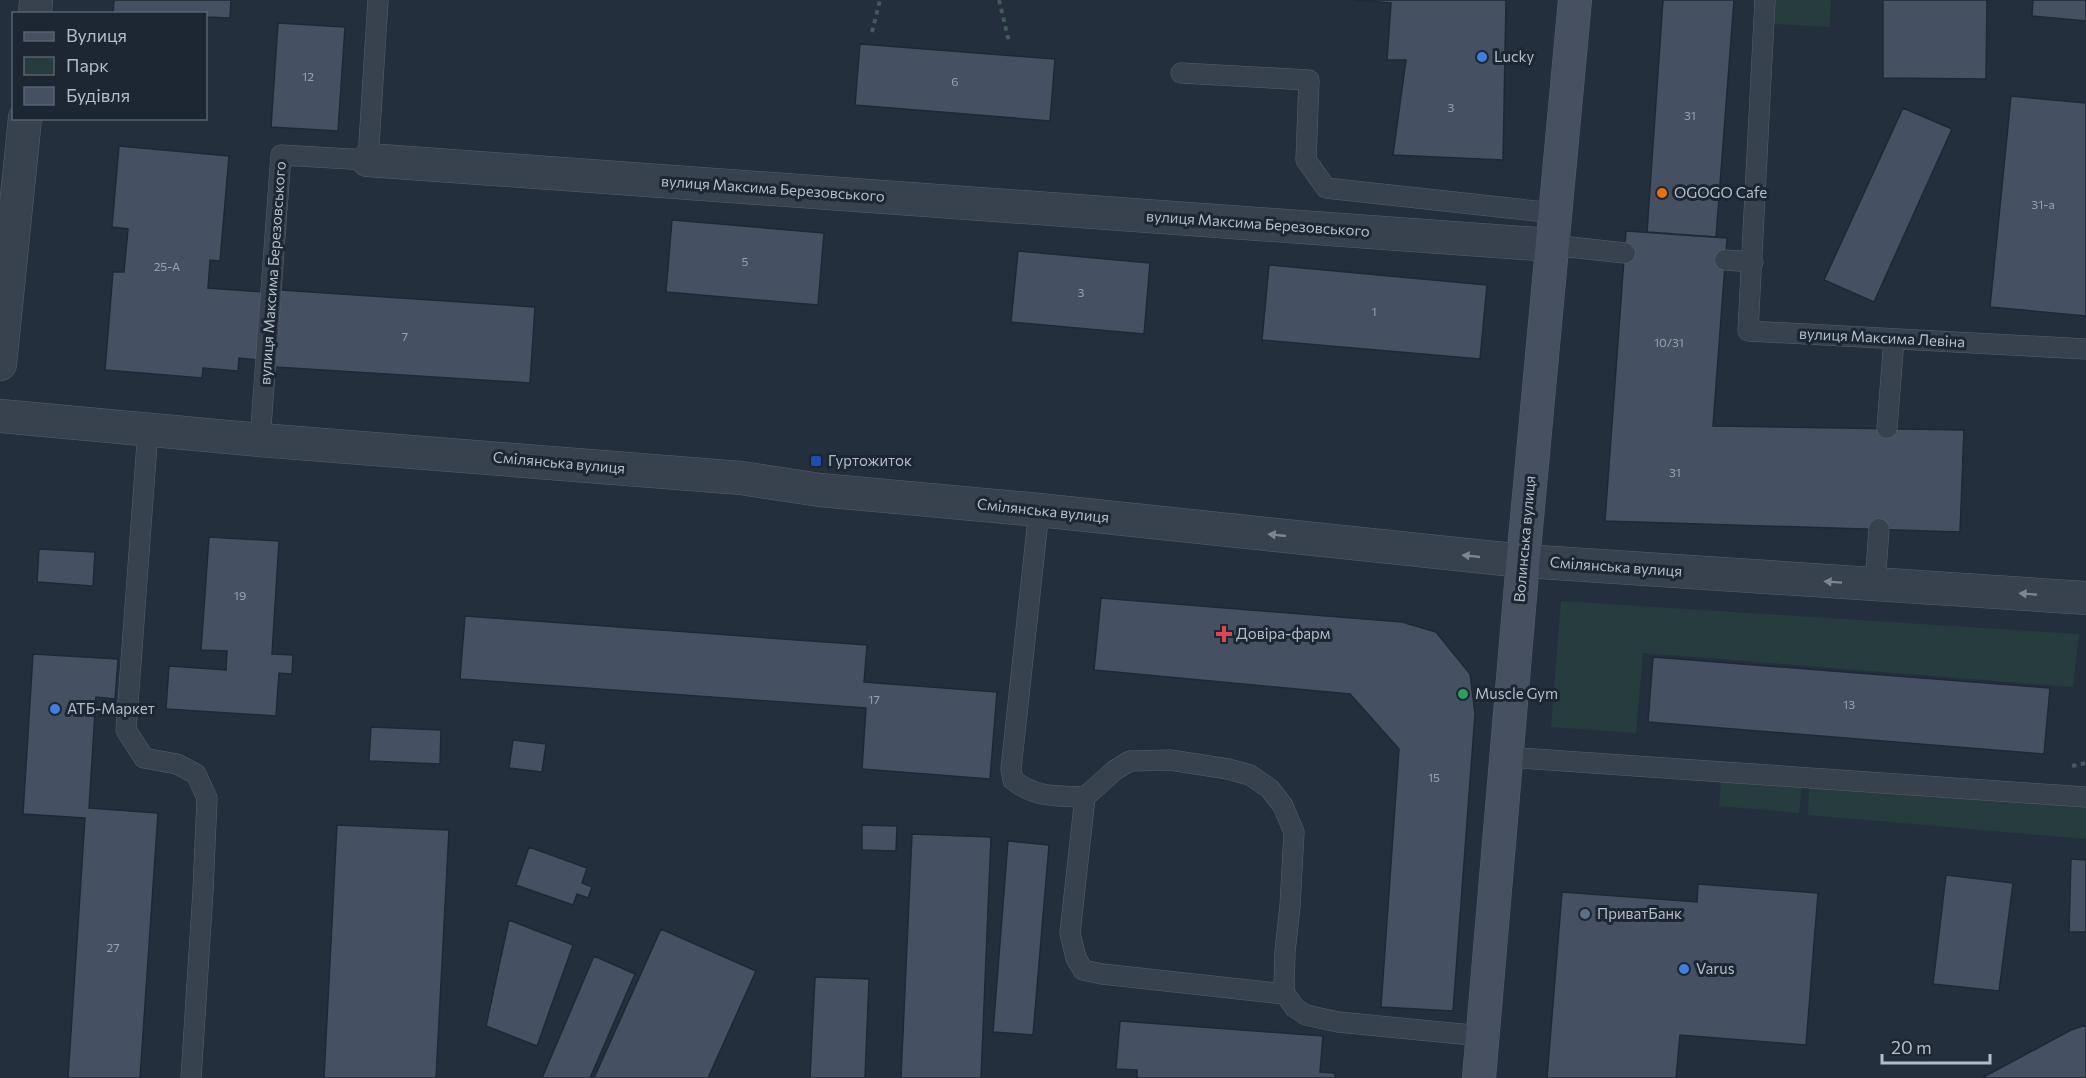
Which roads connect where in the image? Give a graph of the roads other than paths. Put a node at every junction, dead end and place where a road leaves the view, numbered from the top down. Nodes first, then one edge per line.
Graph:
1 (378, 0) edge
2 (1575, 0) edge
3 (1765, 0) edge
4 (1181, 73) dead end
5 (25, 120) edge
6 (368, 160) junction
7 (1554, 213) junction
8 (1551, 245) junction
9 (1625, 253) dead end
10 (1725, 260) dead end
11 (1753, 262) junction
12 (1894, 339) junction
13 (2086, 349) edge
14 (0, 364) edge
15 (0, 416) edge
16 (1887, 428) dead end
17 (148, 430) junction
18 (260, 440) junction
19 (1039, 510) junction
20 (1879, 529) dead end
21 (1523, 561) junction
22 (1875, 585) junction
23 (2086, 598) edge
24 (1506, 757) junction
25 (1085, 796) junction
26 (2086, 797) edge
27 (1286, 994) junction
28 (1482, 1036) junction
29 (191, 1078) edge
30 (1479, 1078) edge

1 - 6 lane
2 - 7 street, Волинська вулиця
3 - 11 lane
4 - 7 lane
5 - 14 street
6 - 8 street, вулиця Максима Березовського
6 - 18 lane, вулиця Максима Березовського
7 - 8 street, Волинська вулиця
8 - 9 lane
8 - 21 street, Волинська вулиця
10 - 11 lane
11 - 12 lane, вулиця Максима Левіна
12 - 13 lane, вулиця Максима Левіна
12 - 16 lane
15 - 17 street, Смілянська вулиця
17 - 18 street, Смілянська вулиця
17 - 29 lane
18 - 19 street, Смілянська вулиця
21 -> 19 street, Смілянська вулиця
19 - 25 lane
20 - 22 lane
22 -> 21 street, Смілянська вулиця
21 - 24 street, Волинська вулиця
23 -> 22 street, Смілянська вулиця
24 - 26 lane
24 - 28 street, Волинська вулиця
25 - 27 lane
25 - 27 lane
27 - 28 lane
28 - 30 street, Волинська вулиця

